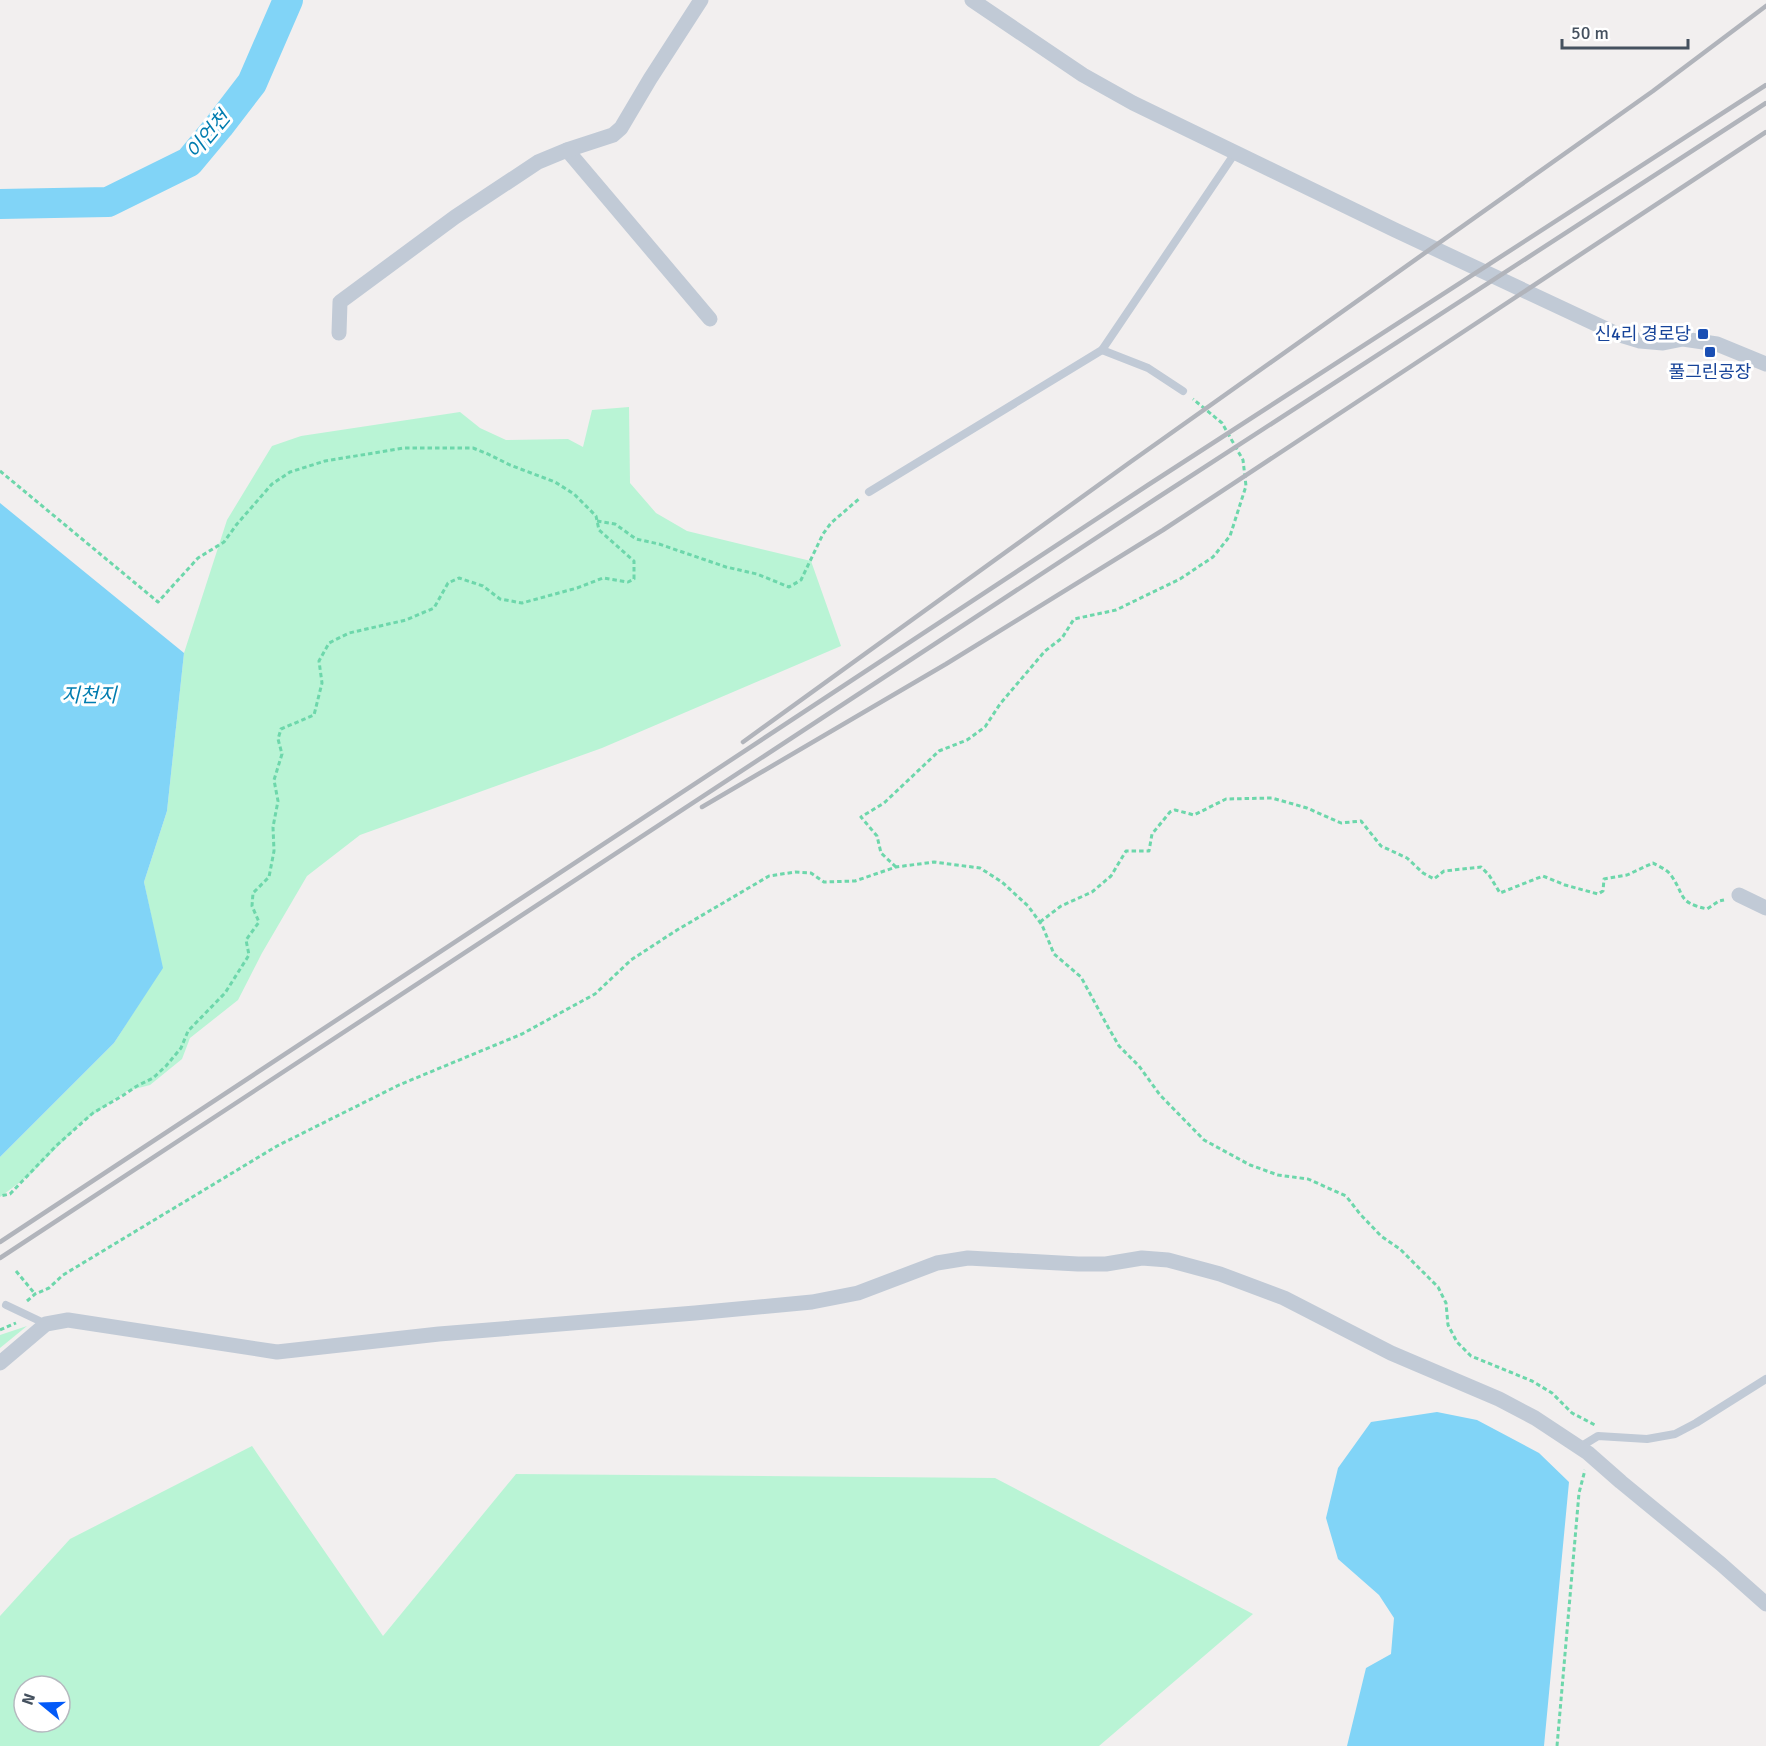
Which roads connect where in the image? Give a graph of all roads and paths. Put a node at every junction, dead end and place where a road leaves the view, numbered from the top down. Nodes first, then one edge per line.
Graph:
1 (701, 0) edge
2 (972, 0) edge
3 (567, 150) junction
4 (1235, 153) junction
5 (710, 319) dead end
6 (339, 333) dead end
7 (1102, 350) junction
8 (1766, 364) edge
9 (1183, 391) joint
10 (0, 471) edge
11 (869, 492) joint
12 (597, 521) junction
13 (896, 867) junction
14 (1739, 895) joint
15 (1766, 908) edge
16 (1040, 922) junction
17 (0, 1196) edge
18 (16, 1271) dead end
19 (35, 1294) junction
20 (6, 1305) dead end
21 (25, 1314) junction
22 (46, 1324) junction
23 (0, 1330) edge
24 (0, 1362) edge
25 (1766, 1379) edge
26 (1615, 1437) junction
27 (1584, 1450) junction
28 (1766, 1604) edge
29 (1557, 1746) edge

1 - 3 street
2 - 4 street
3 - 5 street
3 - 6 street
4 - 7 lane
4 - 8 street
7 - 9 lane
7 - 11 lane
9 - 13 path
10 - 12 path
11 - 12 path
12 - 17 path
13 - 16 path
13 - 19 path
14 - 15 street
14 - 16 path
16 - 26 path
18 - 19 path
19 - 21 path
20 - 21 lane
21 - 22 lane
21 - 23 path
22 - 24 street
22 - 27 street
25 - 26 lane
26 - 27 lane
27 - 28 street
27 - 29 path

